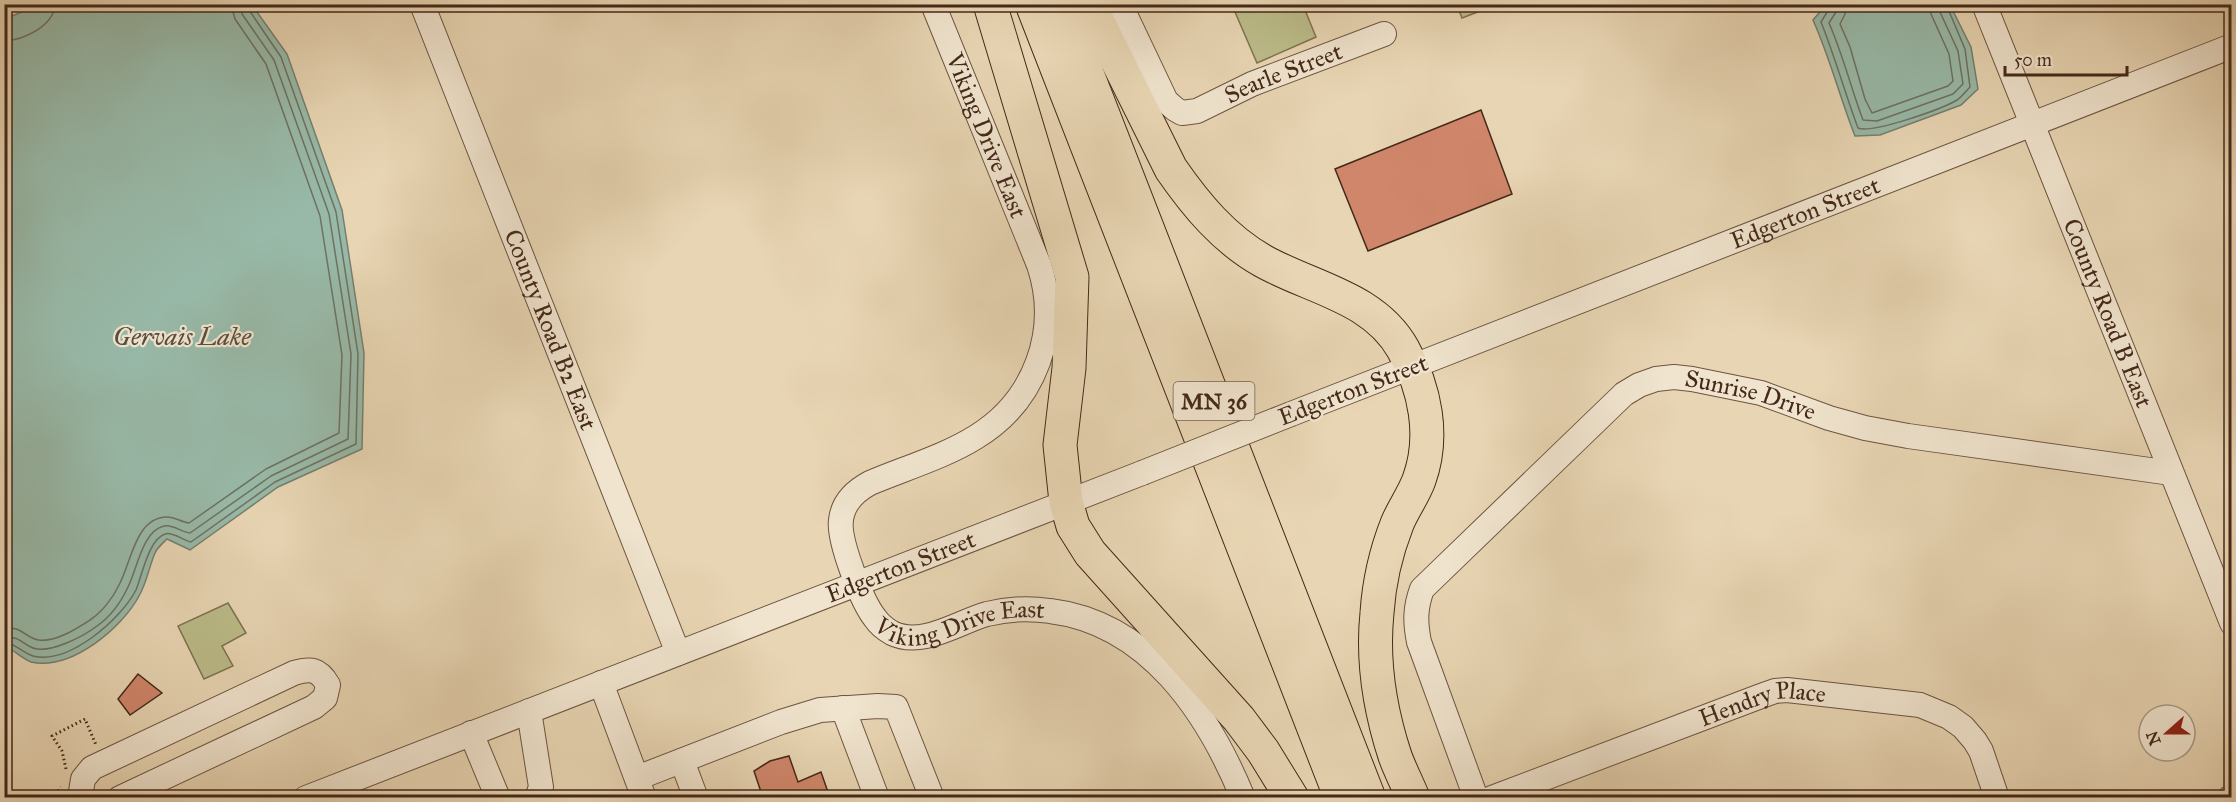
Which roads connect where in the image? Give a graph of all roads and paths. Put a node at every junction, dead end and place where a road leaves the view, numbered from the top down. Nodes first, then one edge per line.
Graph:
1 (422, 4) edge
2 (933, 4) edge
3 (990, 4) edge
4 (1032, 4) edge
5 (1060, 4) edge
6 (1089, 4) edge
7 (1120, 4) edge
8 (1984, 4) edge
9 (1384, 34) dead end
10 (2232, 46) edge
11 (2032, 125) junction
12 (1411, 367) junction
13 (2171, 473) junction
14 (1066, 502) junction
15 (2222, 573) edge
16 (857, 582) junction
17 (2232, 624) edge
18 (678, 653) junction
19 (601, 683) junction
20 (843, 708) junction
21 (529, 711) junction
22 (471, 733) junction
23 (682, 761) junction
24 (104, 763) junction
25 (66, 770) dead end
26 (63, 780) dead end
27 (640, 788) edge
28 (53, 798) edge
29 (80, 798) edge
30 (120, 798) edge
31 (306, 798) edge
32 (498, 798) edge
33 (537, 798) edge
34 (696, 798) edge
35 (877, 798) edge
36 (932, 798) edge
37 (1243, 798) edge
38 (1292, 798) edge
39 (1341, 798) edge
40 (1369, 798) edge
41 (1413, 798) edge
42 (1476, 798) edge
43 (1492, 798) edge
44 (1997, 798) edge

1 - 18 street, County Road B2 East
2 - 16 street, Viking Drive East
3 - 14 highway
4 - 39 highway, MN 36
5 - 40 highway, MN 36
6 - 12 highway
7 - 9 street, Searle Street
8 - 11 street, County Road B East
10 - 11 street, Edgerton Street
11 - 12 street, Edgerton Street
11 - 13 street, County Road B East
12 - 14 street, Edgerton Street, bridge
12 - 41 highway
13 - 15 street, County Road B East
13 - 42 street, Sunrise Drive
14 - 16 street, Edgerton Street
14 - 38 highway
15 - 17 street, County Road B East
16 - 18 street, Edgerton Street
16 - 37 street, Viking Drive East
18 - 19 street, Edgerton Street
19 - 21 street, Edgerton Street
19 - 27 street
20 - 23 street
20 - 35 street
20 - 36 street
21 - 22 street, Edgerton Street
21 - 33 street
22 - 31 street, Edgerton Street
22 - 32 street
23 - 27 street
23 - 34 street
24 - 25 path
24 - 29 street
24 - 30 street
26 - 28 path
43 - 44 street, Hendry Place

